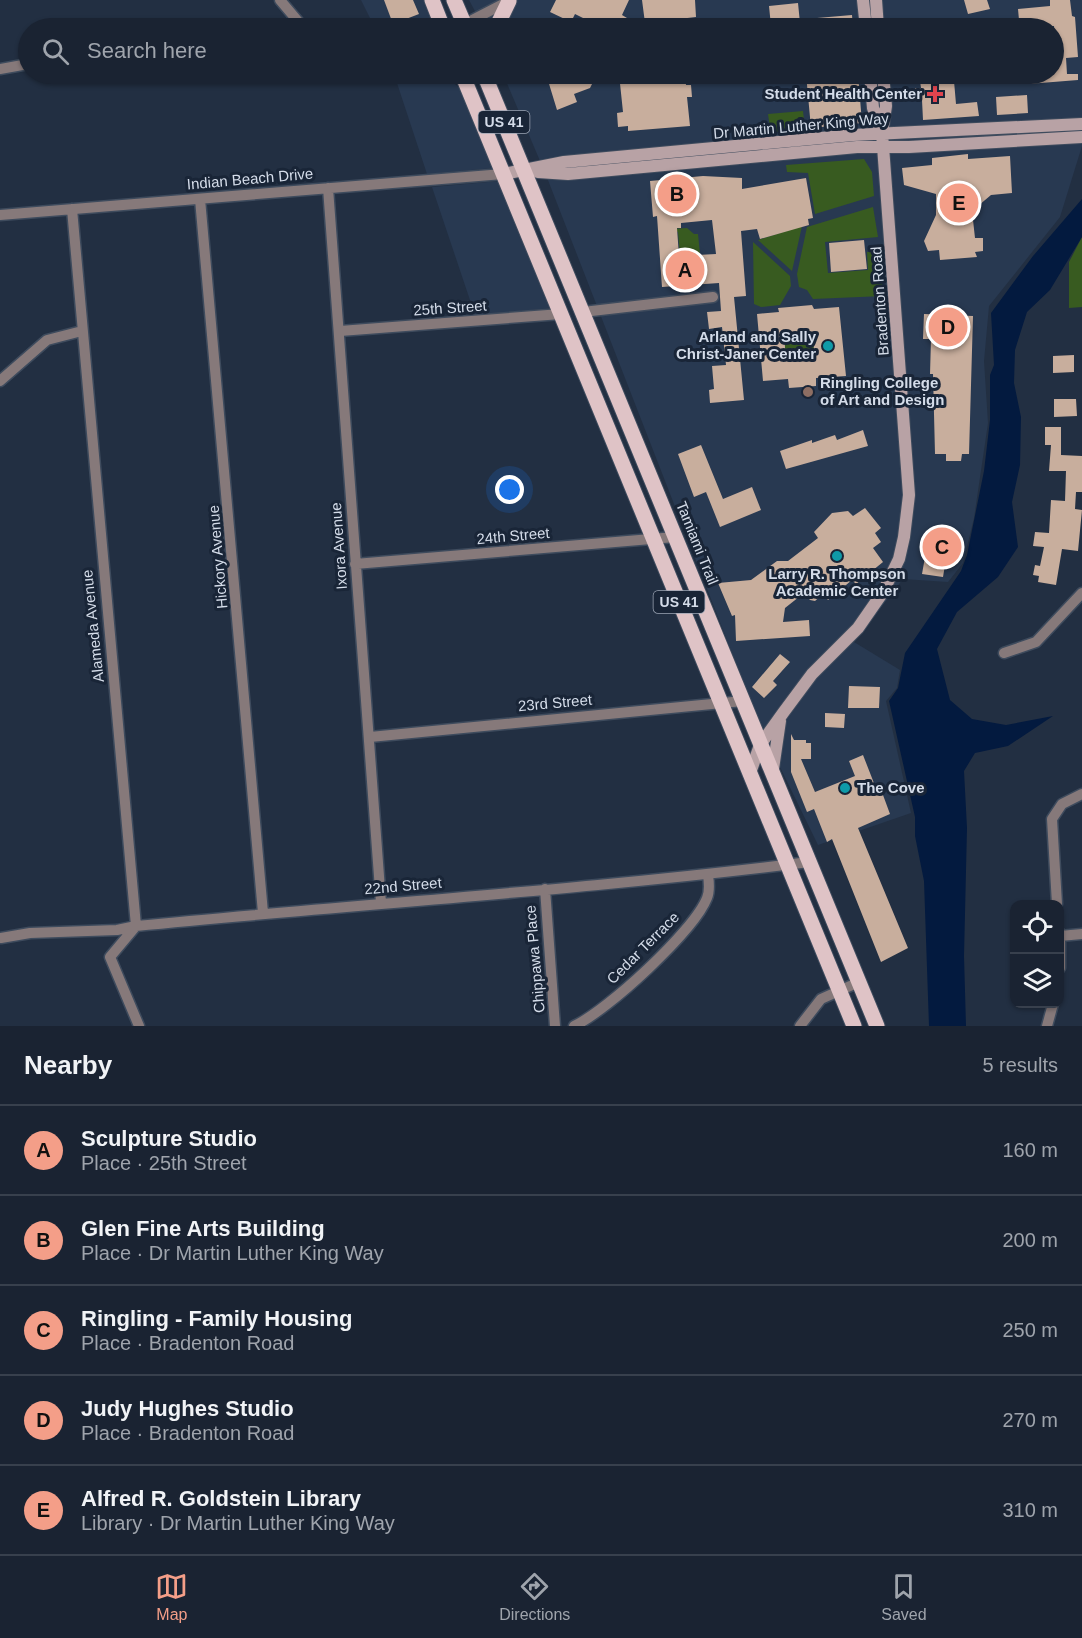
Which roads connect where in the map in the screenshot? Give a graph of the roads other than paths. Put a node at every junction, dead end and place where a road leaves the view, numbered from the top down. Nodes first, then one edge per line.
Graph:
1 (280, 0) edge
2 (432, 0) edge
3 (454, 0) edge
4 (509, 0) edge
5 (863, 0) edge
6 (876, 0) edge
7 (297, 18) edge
8 (439, 18) edge
9 (459, 18) edge
10 (478, 18) edge
11 (501, 18) edge
12 (865, 18) edge
13 (877, 18) edge
14 (18, 66) edge
15 (0, 69) edge
16 (466, 84) edge
17 (490, 84) edge
18 (871, 84) edge
19 (884, 84) edge
20 (1082, 124) edge
21 (882, 133) junction
22 (1082, 137) edge
23 (883, 147) junction
24 (525, 171) junction
25 (503, 174) junction
26 (328, 188) junction
27 (200, 199) junction
28 (72, 209) junction
29 (0, 215) edge
30 (544, 274) junction
31 (712, 297) dead end
32 (583, 312) junction
33 (561, 314) junction
34 (82, 331) junction
35 (340, 331) junction
36 (598, 350) junction
37 (0, 381) edge
38 (675, 537) junction
39 (653, 539) junction
40 (355, 564) junction
41 (1082, 593) edge
42 (1004, 653) dead end
43 (742, 701) junction
44 (721, 703) junction
45 (783, 713) junction
46 (370, 737) junction
47 (760, 745) junction
48 (750, 773) junction
49 (773, 776) junction
50 (1082, 794) edge
51 (809, 862) junction
52 (788, 865) junction
53 (708, 875) junction
54 (545, 889) junction
55 (1057, 900) edge
56 (381, 903) junction
57 (263, 913) junction
58 (135, 926) junction
59 (1082, 934) edge
60 (1064, 935) edge
61 (1, 938) edge
62 (859, 982) junction
63 (839, 990) junction
64 (1052, 1008) edge
65 (139, 1026) edge
66 (555, 1026) edge
67 (574, 1026) edge
68 (800, 1026) edge
69 (854, 1026) edge
70 (877, 1026) edge
71 (1047, 1026) edge

1 - 7 street
2 - 8 main road
3 - 9 main road
4 - 10 street
4 - 11 main road
5 - 12 street
6 - 13 street
14 - 15 street
16 - 25 main road, US 41
17 - 24 main road, Tamiami Trail / US 41
18 - 21 street, Bradenton Road
19 - 21 street, Bradenton Road
20 - 21 street, Dr Martin Luther King Way
21 - 23 street, Bradenton Road
21 - 24 street, Dr Martin Luther King Way
22 - 23 street, Dr Martin Luther King Way
23 - 24 street, Dr Martin Luther King Way
23 - 45 street, Bradenton Road
24 - 25 street, Dr Martin Luther King Way
24 - 32 main road, Tamiami Trail / US 41
25 - 26 street, Indian Beach Drive
25 - 30 main road, US 41
26 - 27 street, Indian Beach Drive
26 - 35 street, Ixora Avenue
27 - 28 street, Indian Beach Drive
27 - 57 street, Hickory Avenue
28 - 29 street, Indian Beach Drive
28 - 34 street, Alameda Avenue
30 - 32 main road
30 - 33 main road, US 41
31 - 32 street
32 - 36 main road, Tamiami Trail / US 41
33 - 35 street, 25th Street
33 - 36 main road
33 - 39 main road, US 41
34 - 37 street
34 - 58 street, Alameda Avenue
35 - 40 street, Ixora Avenue
36 - 38 main road, Tamiami Trail / US 41
38 - 39 street, 24th Street
38 - 43 main road, Tamiami Trail / US 41
39 - 40 street, 24th Street
39 - 44 main road, US 41
40 - 46 street, Ixora Avenue
41 - 42 street
43 - 44 street, 23rd Street
43 - 47 main road, Tamiami Trail / US 41
44 - 46 street, 23rd Street
44 - 48 main road, US 41
45 - 47 street, Bradenton Road
45 - 49 street, Bradenton Road
46 - 56 street, Ixora Avenue
47 - 48 street, Bradenton Road
47 - 49 main road, Tamiami Trail / US 41
48 - 52 main road, US 41
49 - 51 main road, Tamiami Trail / US 41
50 - 55 street
51 - 52 street, 22nd Street
51 - 62 main road, Tamiami Trail / US 41
52 - 53 street, 22nd Street
52 - 63 main road, US 41
53 - 54 street, 22nd Street
53 - 67 street, Cedar Terrace
54 - 56 street, 22nd Street
54 - 66 street, Chippawa Place
56 - 57 street, 22nd Street
57 - 58 street, 22nd Street
58 - 61 street, 22nd Street
58 - 65 street
59 - 60 street
62 - 63 street
62 - 70 main road, Tamiami Trail / US 41
63 - 68 street
63 - 69 main road, US 41
64 - 71 street

